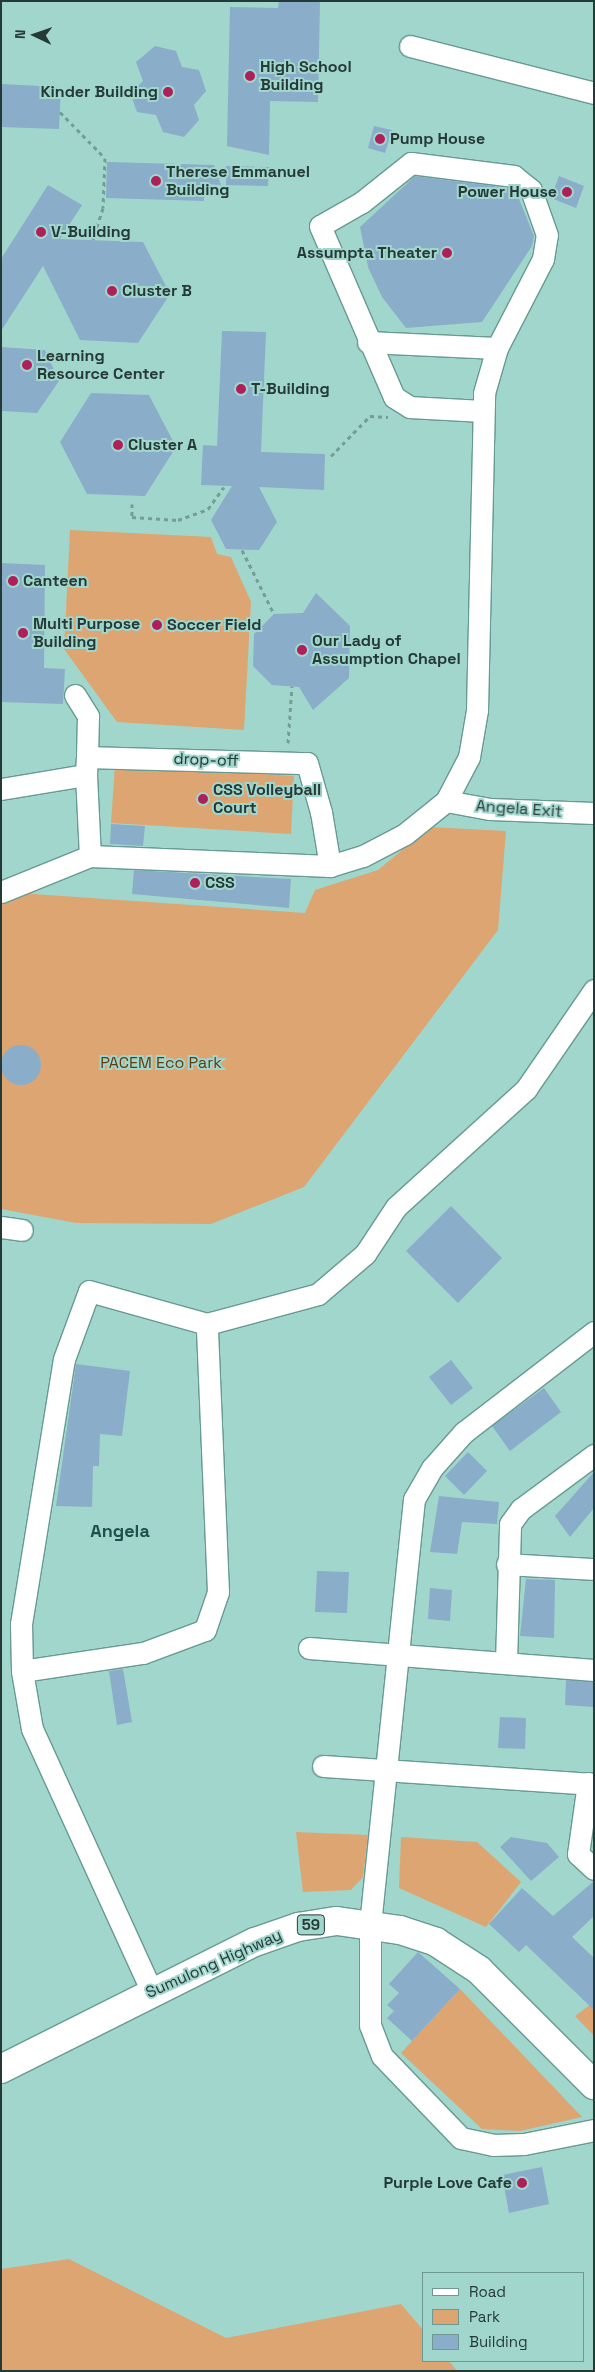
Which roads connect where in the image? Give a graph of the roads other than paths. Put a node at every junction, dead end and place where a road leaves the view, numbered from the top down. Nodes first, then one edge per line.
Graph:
1 (410, 46) dead end
2 (594, 93) edge
3 (368, 342) junction
4 (497, 348) junction
5 (482, 411) junction
6 (75, 695) dead end
7 (93, 763) junction
8 (1, 789) edge
9 (446, 801) junction
10 (594, 813) edge
11 (90, 856) junction
12 (330, 866) junction
13 (1, 892) edge
14 (594, 990) edge
15 (207, 1324) junction
16 (594, 1332) edge
17 (594, 1455) edge
18 (507, 1564) junction
19 (594, 1569) edge
20 (310, 1648) dead end
21 (400, 1655) junction
22 (506, 1662) junction
23 (22, 1670) junction
24 (594, 1670) edge
25 (323, 1766) dead end
26 (389, 1770) junction
27 (591, 1783) edge
28 (594, 1870) edge
29 (370, 1924) junction
30 (152, 1992) junction
31 (1, 2068) edge
32 (594, 2085) edge
33 (594, 2130) edge

1 - 2 street
3 - 4 street
3 - 4 street
3 - 5 street
4 - 5 street
5 - 9 street
6 - 7 street
7 - 8 street, drop-off
7 - 11 street
7 - 12 street, drop-off
9 - 10 street, Angela Exit
9 - 12 street
11 - 12 street
11 - 13 street
14 - 15 street
15 - 23 street
15 - 23 street
16 - 21 street
17 - 18 street
18 - 19 street
18 - 22 street
20 - 21 street
21 - 22 street
21 - 26 street
22 - 24 street
23 - 30 street
25 - 26 street
26 - 27 street
26 - 29 street
27 - 28 street
29 - 30 main road, Sumulong Highway / 59
29 - 32 main road, Sumulong Highway / 59
29 - 33 street
30 - 31 main road, Sumulong Highway / 59

